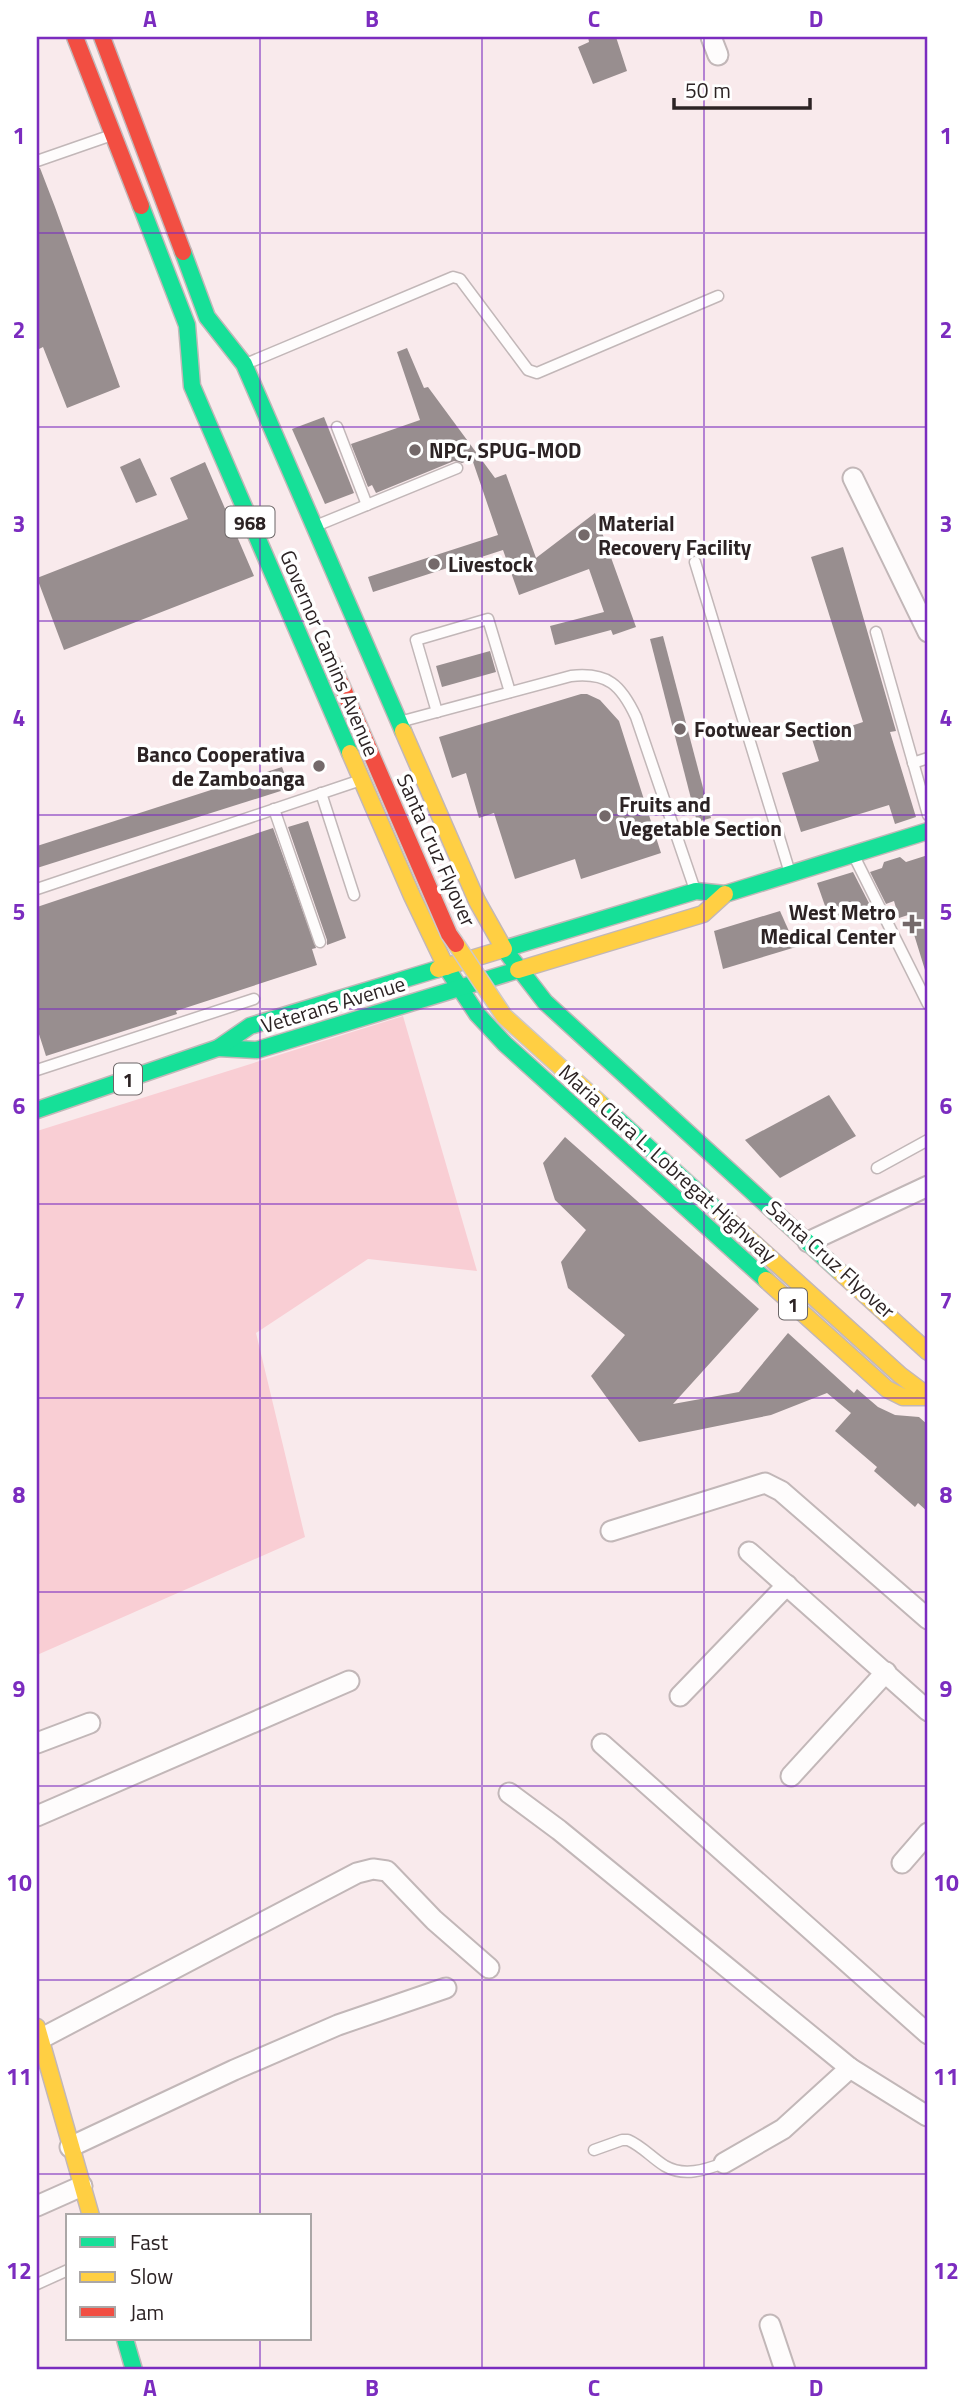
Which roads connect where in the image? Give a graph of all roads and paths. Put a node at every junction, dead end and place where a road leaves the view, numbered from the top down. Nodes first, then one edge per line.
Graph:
1 (75, 37) edge
2 (102, 37) edge
3 (112, 135) junction
4 (37, 161) edge
5 (718, 296) dead end
6 (207, 317) junction
7 (187, 325) junction
8 (244, 364) junction
9 (224, 366) dead end
10 (206, 372) dead end
11 (337, 427) dead end
12 (457, 468) dead end
13 (853, 478) dead end
14 (367, 505) junction
15 (314, 526) junction
16 (695, 562) dead end
17 (876, 632) dead end
18 (928, 632) edge
19 (329, 655) dead end
20 (510, 692) junction
21 (375, 696) junction
22 (438, 712) junction
23 (333, 714) junction
24 (399, 722) junction
25 (928, 758) edge
26 (913, 763) junction
27 (362, 779) junction
28 (415, 787) junction
29 (321, 793) junction
30 (373, 805) junction
31 (274, 809) junction
32 (928, 815) edge
33 (928, 831) edge
34 (854, 854) junction
35 (790, 874) junction
36 (454, 877) junction
37 (37, 889) edge
38 (696, 891) junction
39 (725, 894) junction
40 (354, 895) dead end
41 (412, 896) junction
42 (703, 914) junction
43 (473, 936) dead end
44 (320, 942) dead end
45 (504, 949) junction
46 (446, 967) junction
47 (519, 970) junction
48 (459, 988) junction
49 (510, 992) dead end
50 (254, 999) dead end
51 (928, 1004) edge
52 (557, 1029) junction
53 (218, 1048) junction
54 (527, 1063) junction
55 (37, 1070) edge
56 (628, 1092) junction
57 (37, 1110) edge
58 (597, 1126) junction
59 (928, 1140) edge
60 (698, 1156) junction
61 (877, 1168) dead end
62 (928, 1186) edge
63 (667, 1190) junction
64 (808, 1242) junction
65 (928, 1352) edge
66 (928, 1396) edge
67 (611, 1531) dead end
68 (749, 1552) dead end
69 (787, 1585) junction
70 (928, 1619) edge
71 (886, 1672) junction
72 (349, 1681) dead end
73 (680, 1696) dead end
74 (928, 1711) edge
75 (90, 1723) dead end
76 (37, 1743) edge
77 (602, 1744) dead end
78 (791, 1776) dead end
79 (509, 1793) dead end
80 (37, 1816) edge
81 (928, 1833) edge
82 (902, 1863) dead end
83 (489, 1968) dead end
84 (446, 1988) dead end
85 (38, 2033) edge
86 (928, 2034) edge
87 (41, 2060) edge
88 (850, 2068) junction
89 (928, 2117) edge
90 (70, 2147) junction
91 (594, 2150) dead end
92 (724, 2162) joint
93 (82, 2186) junction
94 (37, 2206) edge
95 (90, 2214) edge
96 (66, 2271) edge
97 (37, 2284) edge
98 (770, 2325) dead end
99 (125, 2340) edge
100 (134, 2370) edge
101 (785, 2370) edge

1 - 3 main road, Governor Camins Avenue / 968
2 - 6 main road, Governor Camins Avenue / 968
3 - 4 lane
3 - 7 main road, Governor Camins Avenue / 968
5 - 8 lane
6 - 8 main road, Governor Camins Avenue / 968
6 - 9 main road
7 - 10 main road
7 - 23 main road, Governor Camins Avenue / 968
8 - 15 main road, Governor Camins Avenue / 968
11 - 14 lane
12 - 14 lane
13 - 18 street
14 - 15 lane
15 - 21 main road, Governor Camins Avenue / 968
16 - 35 lane
17 - 26 lane
19 - 66 main road, Santa Cruz Flyover, bridge
20 - 22 lane
20 - 22 lane
20 - 38 lane
21 - 23 main road
21 - 24 main road, Governor Camins Avenue / 968
22 - 24 lane
23 - 27 main road, Governor Camins Avenue / 968
24 - 28 main road, Governor Camins Avenue / 968
25 - 26 lane
26 - 32 lane
27 - 29 lane
27 - 30 main road, Governor Camins Avenue / 968
28 - 30 main road
28 - 36 main road, Governor Camins Avenue / 968
29 - 31 lane
29 - 40 lane
30 - 41 main road, Governor Camins Avenue / 968
31 - 37 lane
31 - 44 lane
33 - 34 main road
34 - 35 main road
34 - 51 lane
35 - 39 main road
36 - 41 main road
36 - 45 main road, Governor Camins Avenue / 968
38 - 39 main road
38 - 42 lane
38 - 45 main road
39 - 42 main road
41 - 46 main road, Governor Camins Avenue / 968
42 - 47 main road
43 - 49 main road, Santa Cruz Flyover
45 - 46 main road, 1
45 - 47 main road, Governor Camins Avenue
46 - 48 main road, 1
46 - 53 main road, Veterans Avenue / 1
47 - 48 main road, 1
47 - 52 main road, Maria Clara L. Lobregat Highway
48 - 53 main road, Veterans Avenue / 1
48 - 54 main road, Maria Clara L. Lobregat Highway / 1
50 - 55 lane
52 - 54 main road
52 - 56 main road, Maria Clara L. Lobregat Highway
53 - 57 main road, Veterans Avenue / 1
54 - 58 main road, Maria Clara L. Lobregat Highway / 1
56 - 58 main road
56 - 60 main road, Maria Clara L. Lobregat Highway
58 - 63 main road, Maria Clara L. Lobregat Highway / 1
59 - 61 lane
60 - 63 main road
60 - 64 main road, Maria Clara L. Lobregat Highway
62 - 64 street
63 - 66 main road, Maria Clara L. Lobregat Highway / 1
64 - 65 main road, Maria Clara L. Lobregat Highway
67 - 70 street
68 - 69 street
69 - 71 street
69 - 73 street
71 - 74 street
71 - 78 street
72 - 80 street
75 - 76 street
77 - 86 street
79 - 88 street
81 - 82 street
83 - 85 street
84 - 90 street
85 - 87 main road
87 - 90 main road
88 - 89 street
88 - 92 street
90 - 93 main road
91 - 92 lane
93 - 94 street
93 - 95 main road
96 - 97 lane
98 - 101 street
99 - 100 main road

